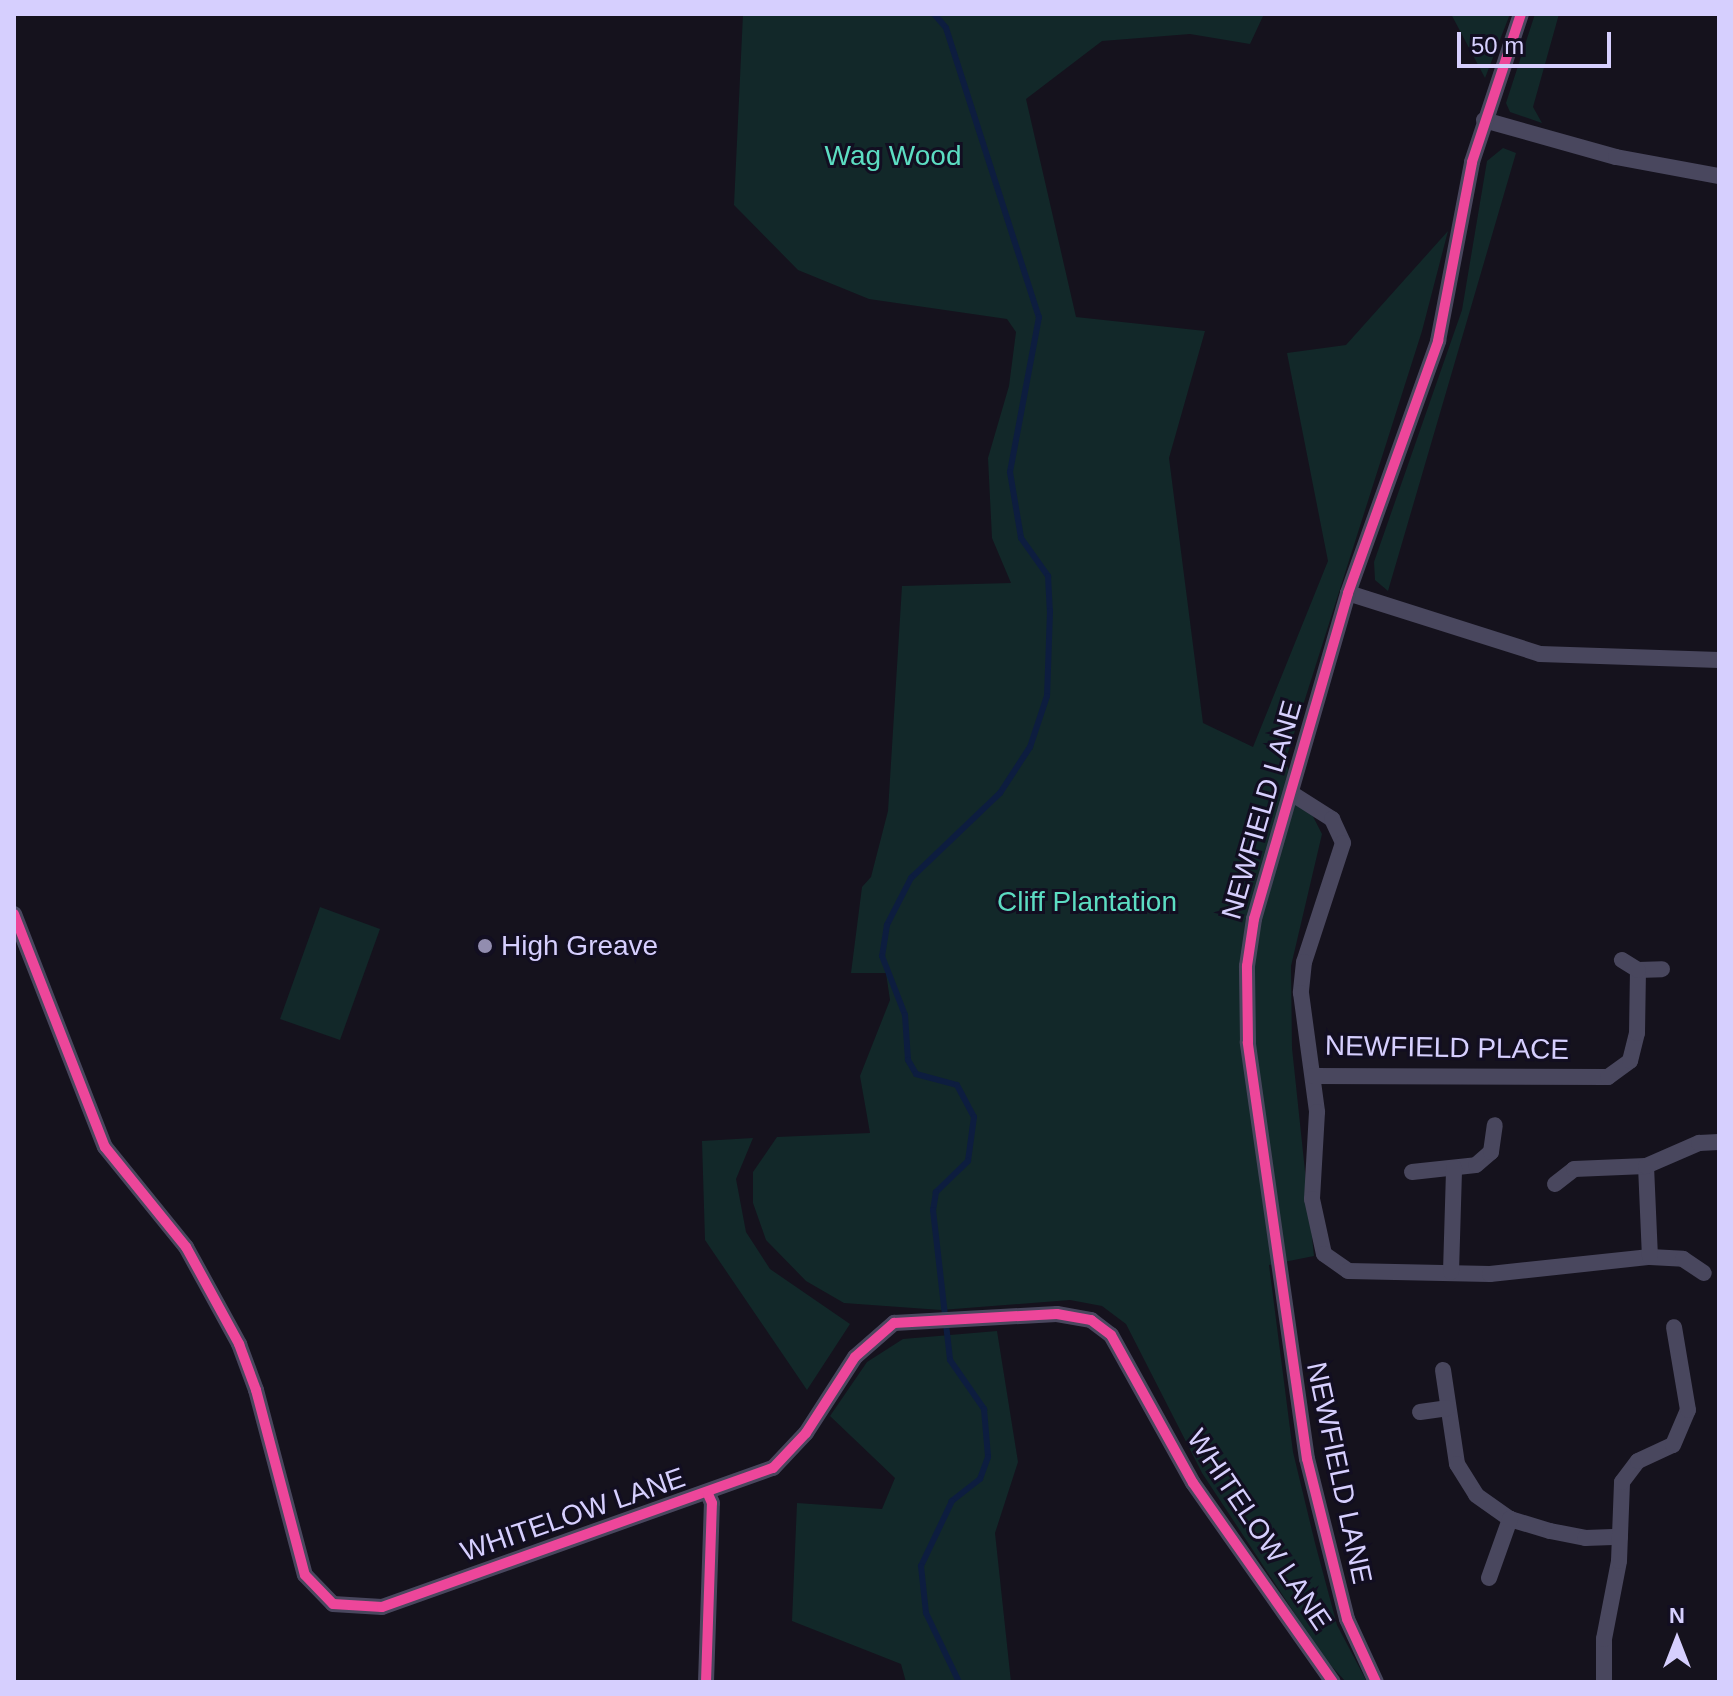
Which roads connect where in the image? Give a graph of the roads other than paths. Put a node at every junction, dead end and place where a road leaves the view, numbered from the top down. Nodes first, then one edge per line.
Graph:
1 (1521, 14) edge
2 (1484, 120) junction
3 (1719, 176) edge
4 (1348, 593) junction
5 (1719, 660) edge
6 (1291, 793) junction
7 (14, 914) edge
8 (1622, 960) dead end
9 (1662, 969) dead end
10 (1638, 970) junction
11 (1313, 1076) junction
12 (1495, 1125) dead end
13 (1719, 1142) edge
14 (1646, 1166) junction
15 (1454, 1168) junction
16 (1412, 1172) dead end
17 (1555, 1184) dead end
18 (1650, 1257) junction
19 (1451, 1272) junction
20 (1704, 1273) dead end
21 (1674, 1327) dead end
22 (1443, 1370) dead end
23 (1447, 1408) junction
24 (1420, 1412) dead end
25 (708, 1494) junction
26 (1510, 1519) junction
27 (1620, 1537) junction
28 (1489, 1578) dead end
29 (706, 1682) edge
30 (1333, 1682) edge
31 (1376, 1682) edge
32 (1604, 1682) edge

1 - 2 street, NEWFIELD LANE
2 - 3 street
2 - 4 street, NEWFIELD LANE
4 - 5 street
4 - 6 street, NEWFIELD LANE
6 - 11 street, NEWFIELD PLACE
6 - 31 street, NEWFIELD LANE
7 - 25 street, WHITELOW LANE
8 - 10 street
9 - 10 street
10 - 11 street, NEWFIELD PLACE
11 - 19 street
12 - 15 street
13 - 14 street
14 - 17 street
14 - 18 street
15 - 16 street
15 - 19 street
18 - 19 street
18 - 20 street
21 - 27 street
22 - 23 street
23 - 24 street
23 - 26 street
25 - 29 street
25 - 30 street, WHITELOW LANE
26 - 27 street
26 - 28 street
27 - 32 street

